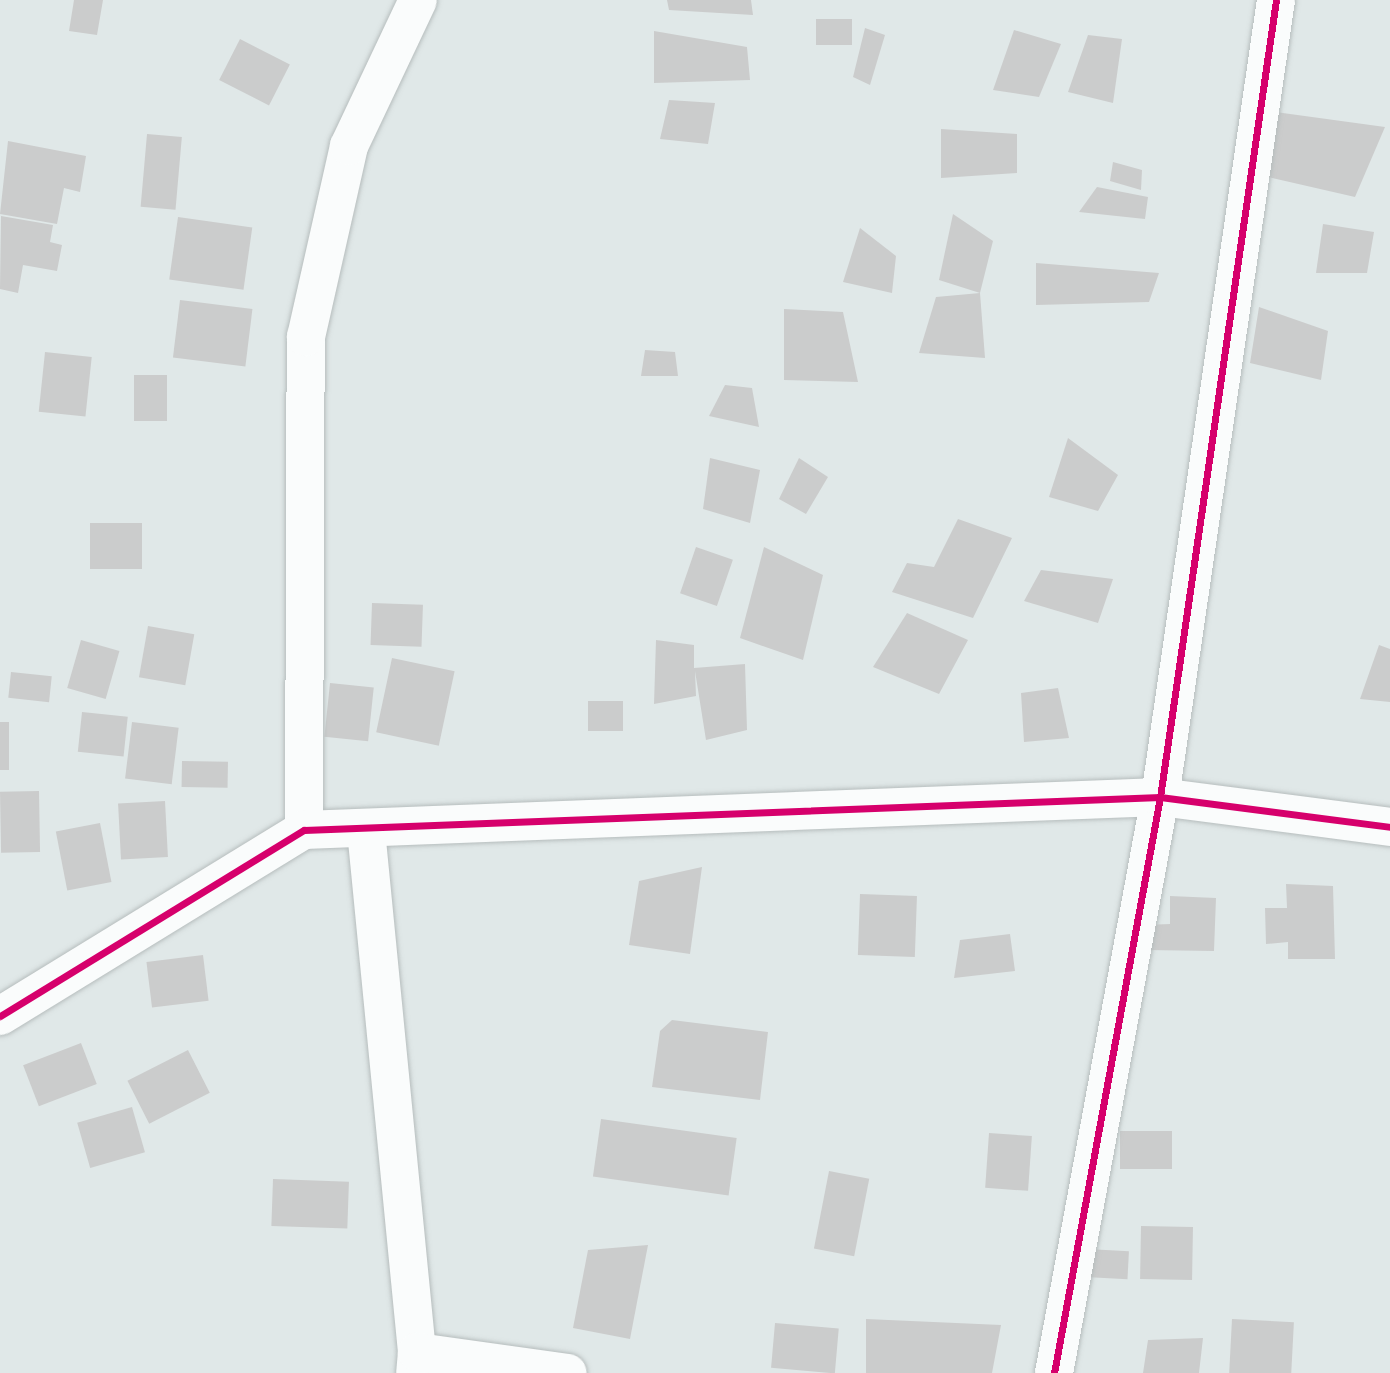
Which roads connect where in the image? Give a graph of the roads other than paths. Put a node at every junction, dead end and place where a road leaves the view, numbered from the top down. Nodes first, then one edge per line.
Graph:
1 (418, 0) edge
2 (1276, 0) edge
3 (1160, 797) junction
4 (1390, 827) edge
5 (304, 830) junction
6 (366, 830) junction
7 (0, 1016) edge
8 (416, 1363) edge
9 (568, 1373) edge
10 (1054, 1373) edge

1 - 5 street
2 - 3 street
3 - 4 street
3 - 6 street
3 - 10 street
5 - 6 street
5 - 7 street
6 - 8 street
8 - 9 street

